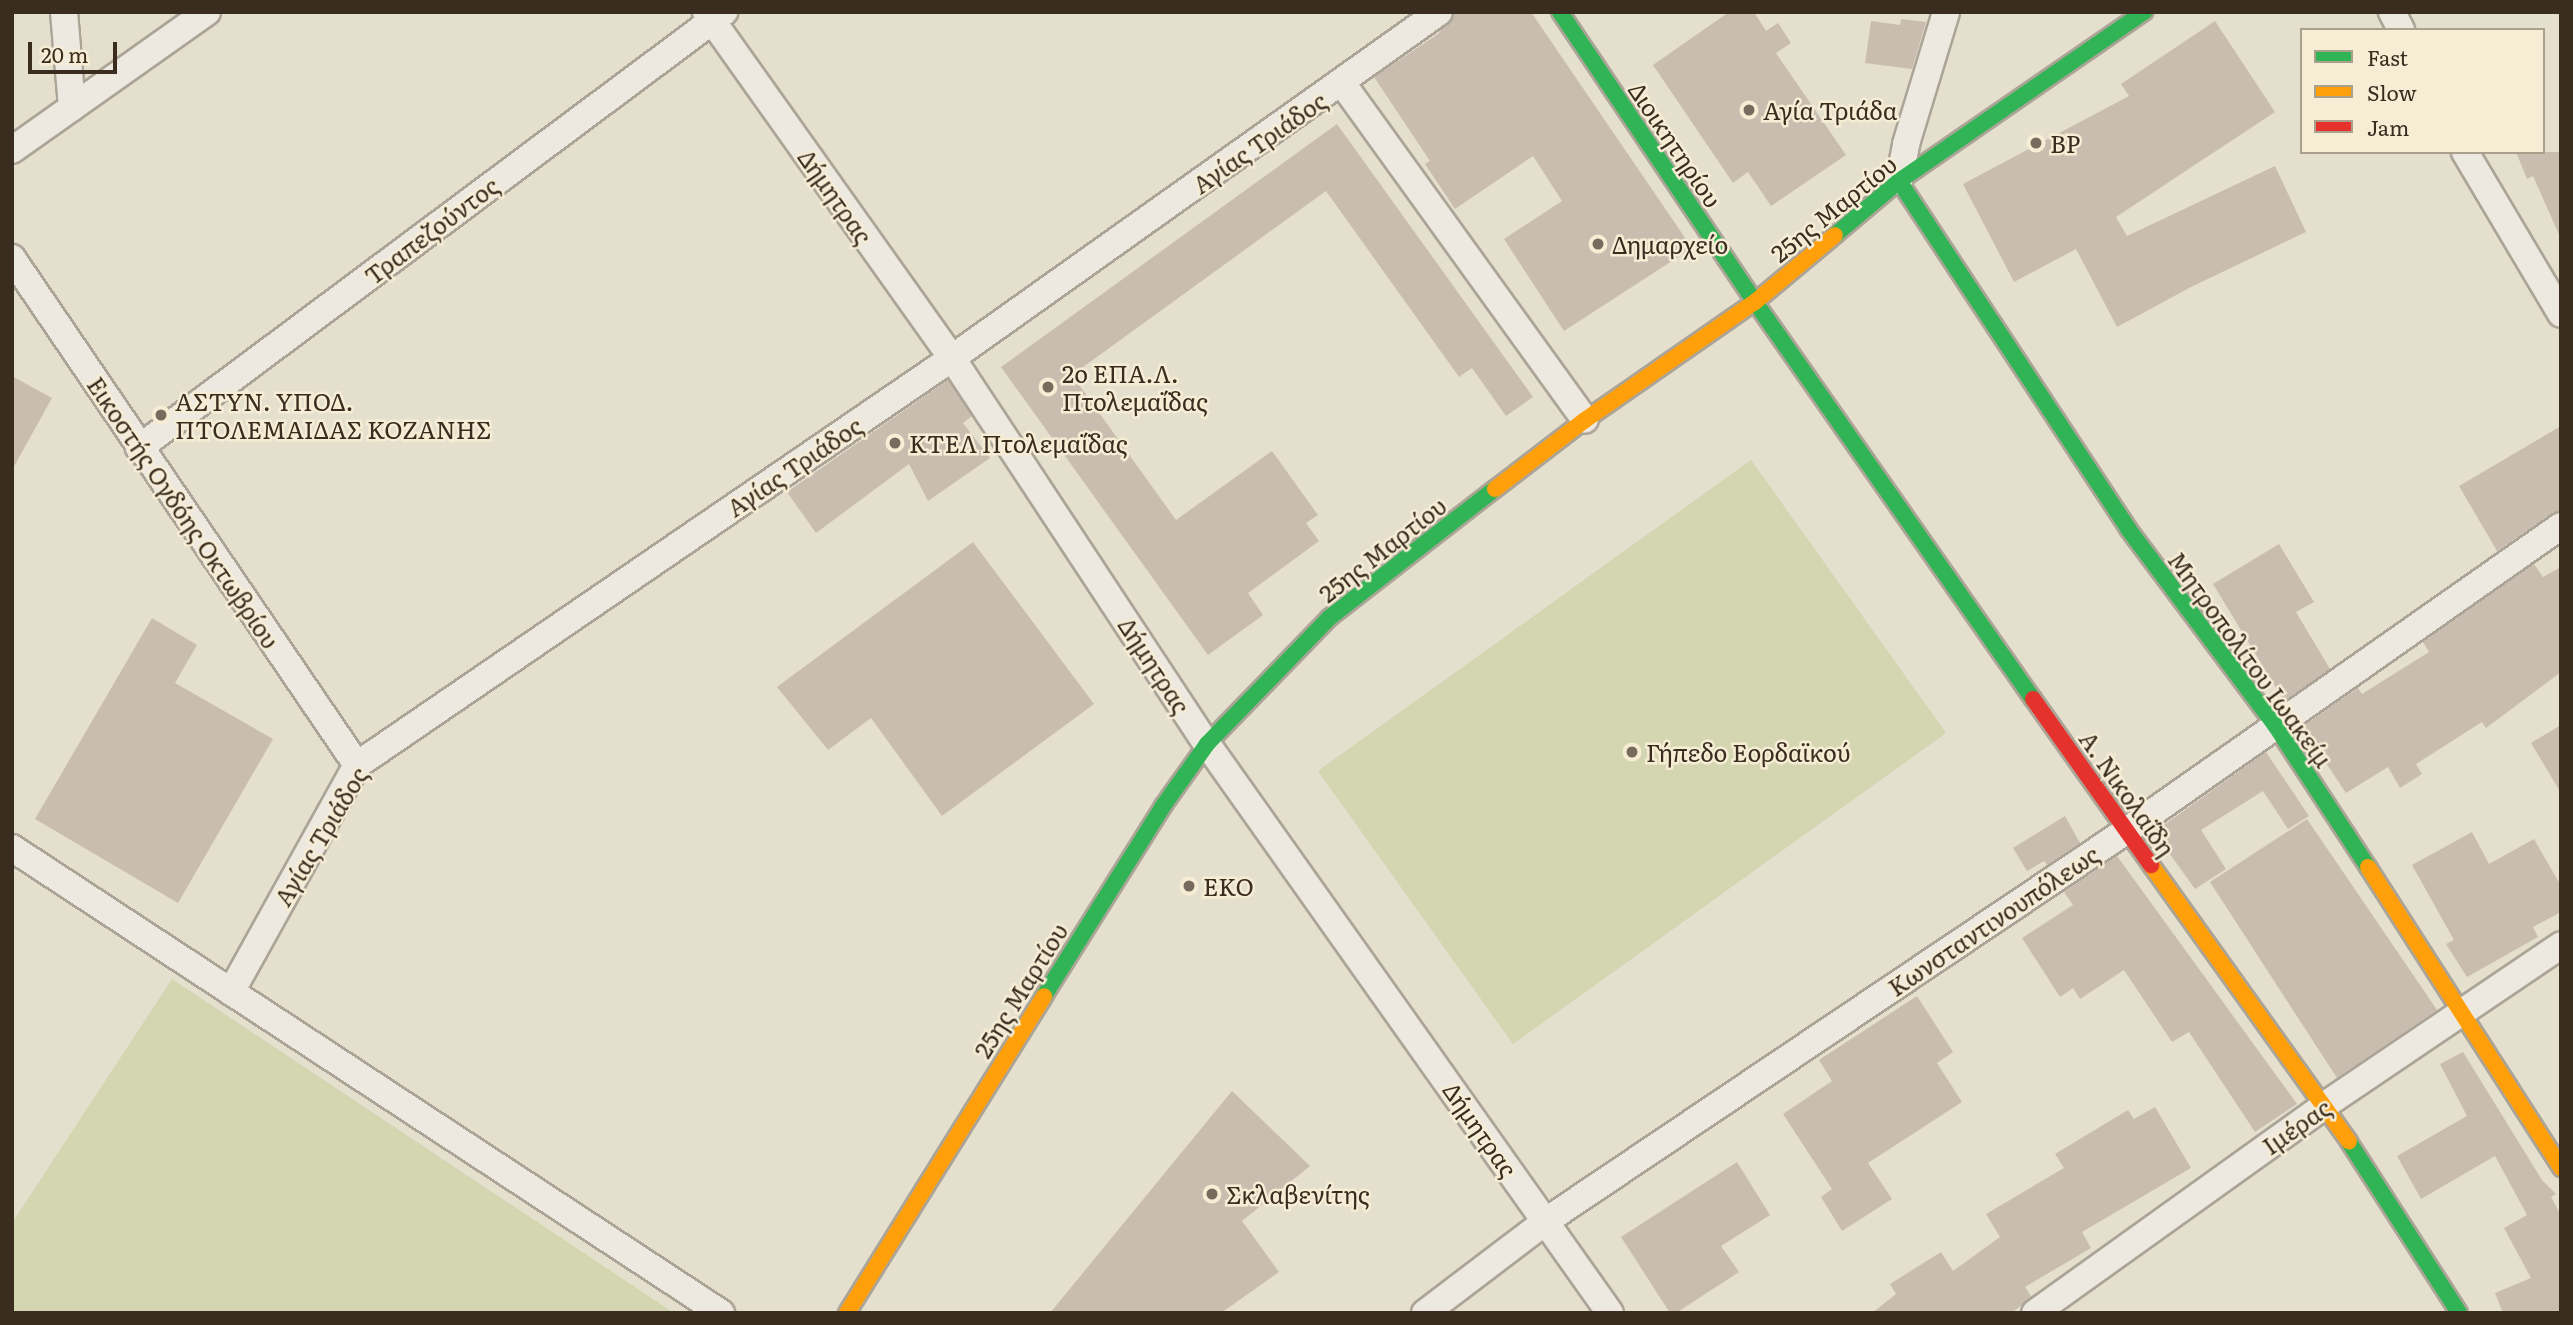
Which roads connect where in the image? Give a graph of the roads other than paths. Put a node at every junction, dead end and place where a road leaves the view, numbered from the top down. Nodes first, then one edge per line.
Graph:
1 (64, 12) edge
2 (207, 12) edge
3 (1439, 12) edge
4 (1560, 12) edge
5 (1946, 12) edge
6 (2144, 12) edge
7 (2392, 12) edge
8 (714, 15) edge
9 (2400, 28) edge
10 (1342, 83) junction
11 (72, 108) junction
12 (12, 150) edge
13 (2466, 154) edge
14 (1899, 181) junction
15 (12, 258) edge
16 (1755, 302) junction
17 (2561, 314) edge
18 (952, 358) junction
19 (1586, 420) junction
20 (139, 448) junction
21 (2561, 526) edge
22 (2274, 725) junction
23 (1207, 744) junction
24 (357, 765) junction
25 (2126, 831) junction
26 (12, 848) edge
27 (2561, 945) edge
28 (231, 992) junction
29 (2464, 1012) junction
30 (2325, 1105) junction
31 (2561, 1168) edge
32 (1546, 1221) junction
33 (721, 1313) edge
34 (847, 1313) edge
35 (1425, 1313) edge
36 (1610, 1313) edge
37 (2035, 1313) edge
38 (2459, 1313) edge

1 - 11 street
2 - 11 street
3 - 10 street, Αγίας Τριάδος
4 - 16 street, Διοικητηρίου
5 - 14 street
6 - 14 street, 25ης Μαρτίου
7 - 9 street
8 - 18 street, Δήμητρας
8 - 20 street, Τραπεζούντος
10 - 18 street, Αγίας Τριάδος
10 - 19 street
11 - 12 street
13 - 17 street
14 - 16 street, 25ης Μαρτίου
14 - 22 street, Μητροπολίτου Ιωακείμ
15 - 20 street, Εικοστής Ογδόης Οκτωβρίου
16 - 19 street, 25ης Μαρτίου
16 - 25 street, Α. Νικολαΐδη
18 - 23 street, Δήμητρας
18 - 24 street, Αγίας Τριάδος
19 - 23 street, 25ης Μαρτίου
20 - 24 street, Εικοστής Ογδόης Οκτωβρίου
21 - 22 street, Κωνσταντινουπόλεως
22 - 25 street, Κωνσταντινουπόλεως
22 - 29 street, Μητροπολίτου Ιωακείμ
23 - 32 street, Δήμητρας
23 - 34 street, 25ης Μαρτίου
24 - 28 street, Αγίας Τριάδος
25 - 30 street, Α. Νικολαΐδη
25 - 32 street, Κωνσταντινουπόλεως
26 - 28 street
27 - 29 street, Ιμέρας
28 - 33 street
29 - 30 street, Ιμέρας
29 - 31 street, Μητροπολίτου Ιωακείμ
30 - 37 street, Ιμέρας
30 - 38 street, Α. Νικολαΐδη
32 - 35 street, Κωνσταντινουπόλεως
32 - 36 street, Δήμητρας

